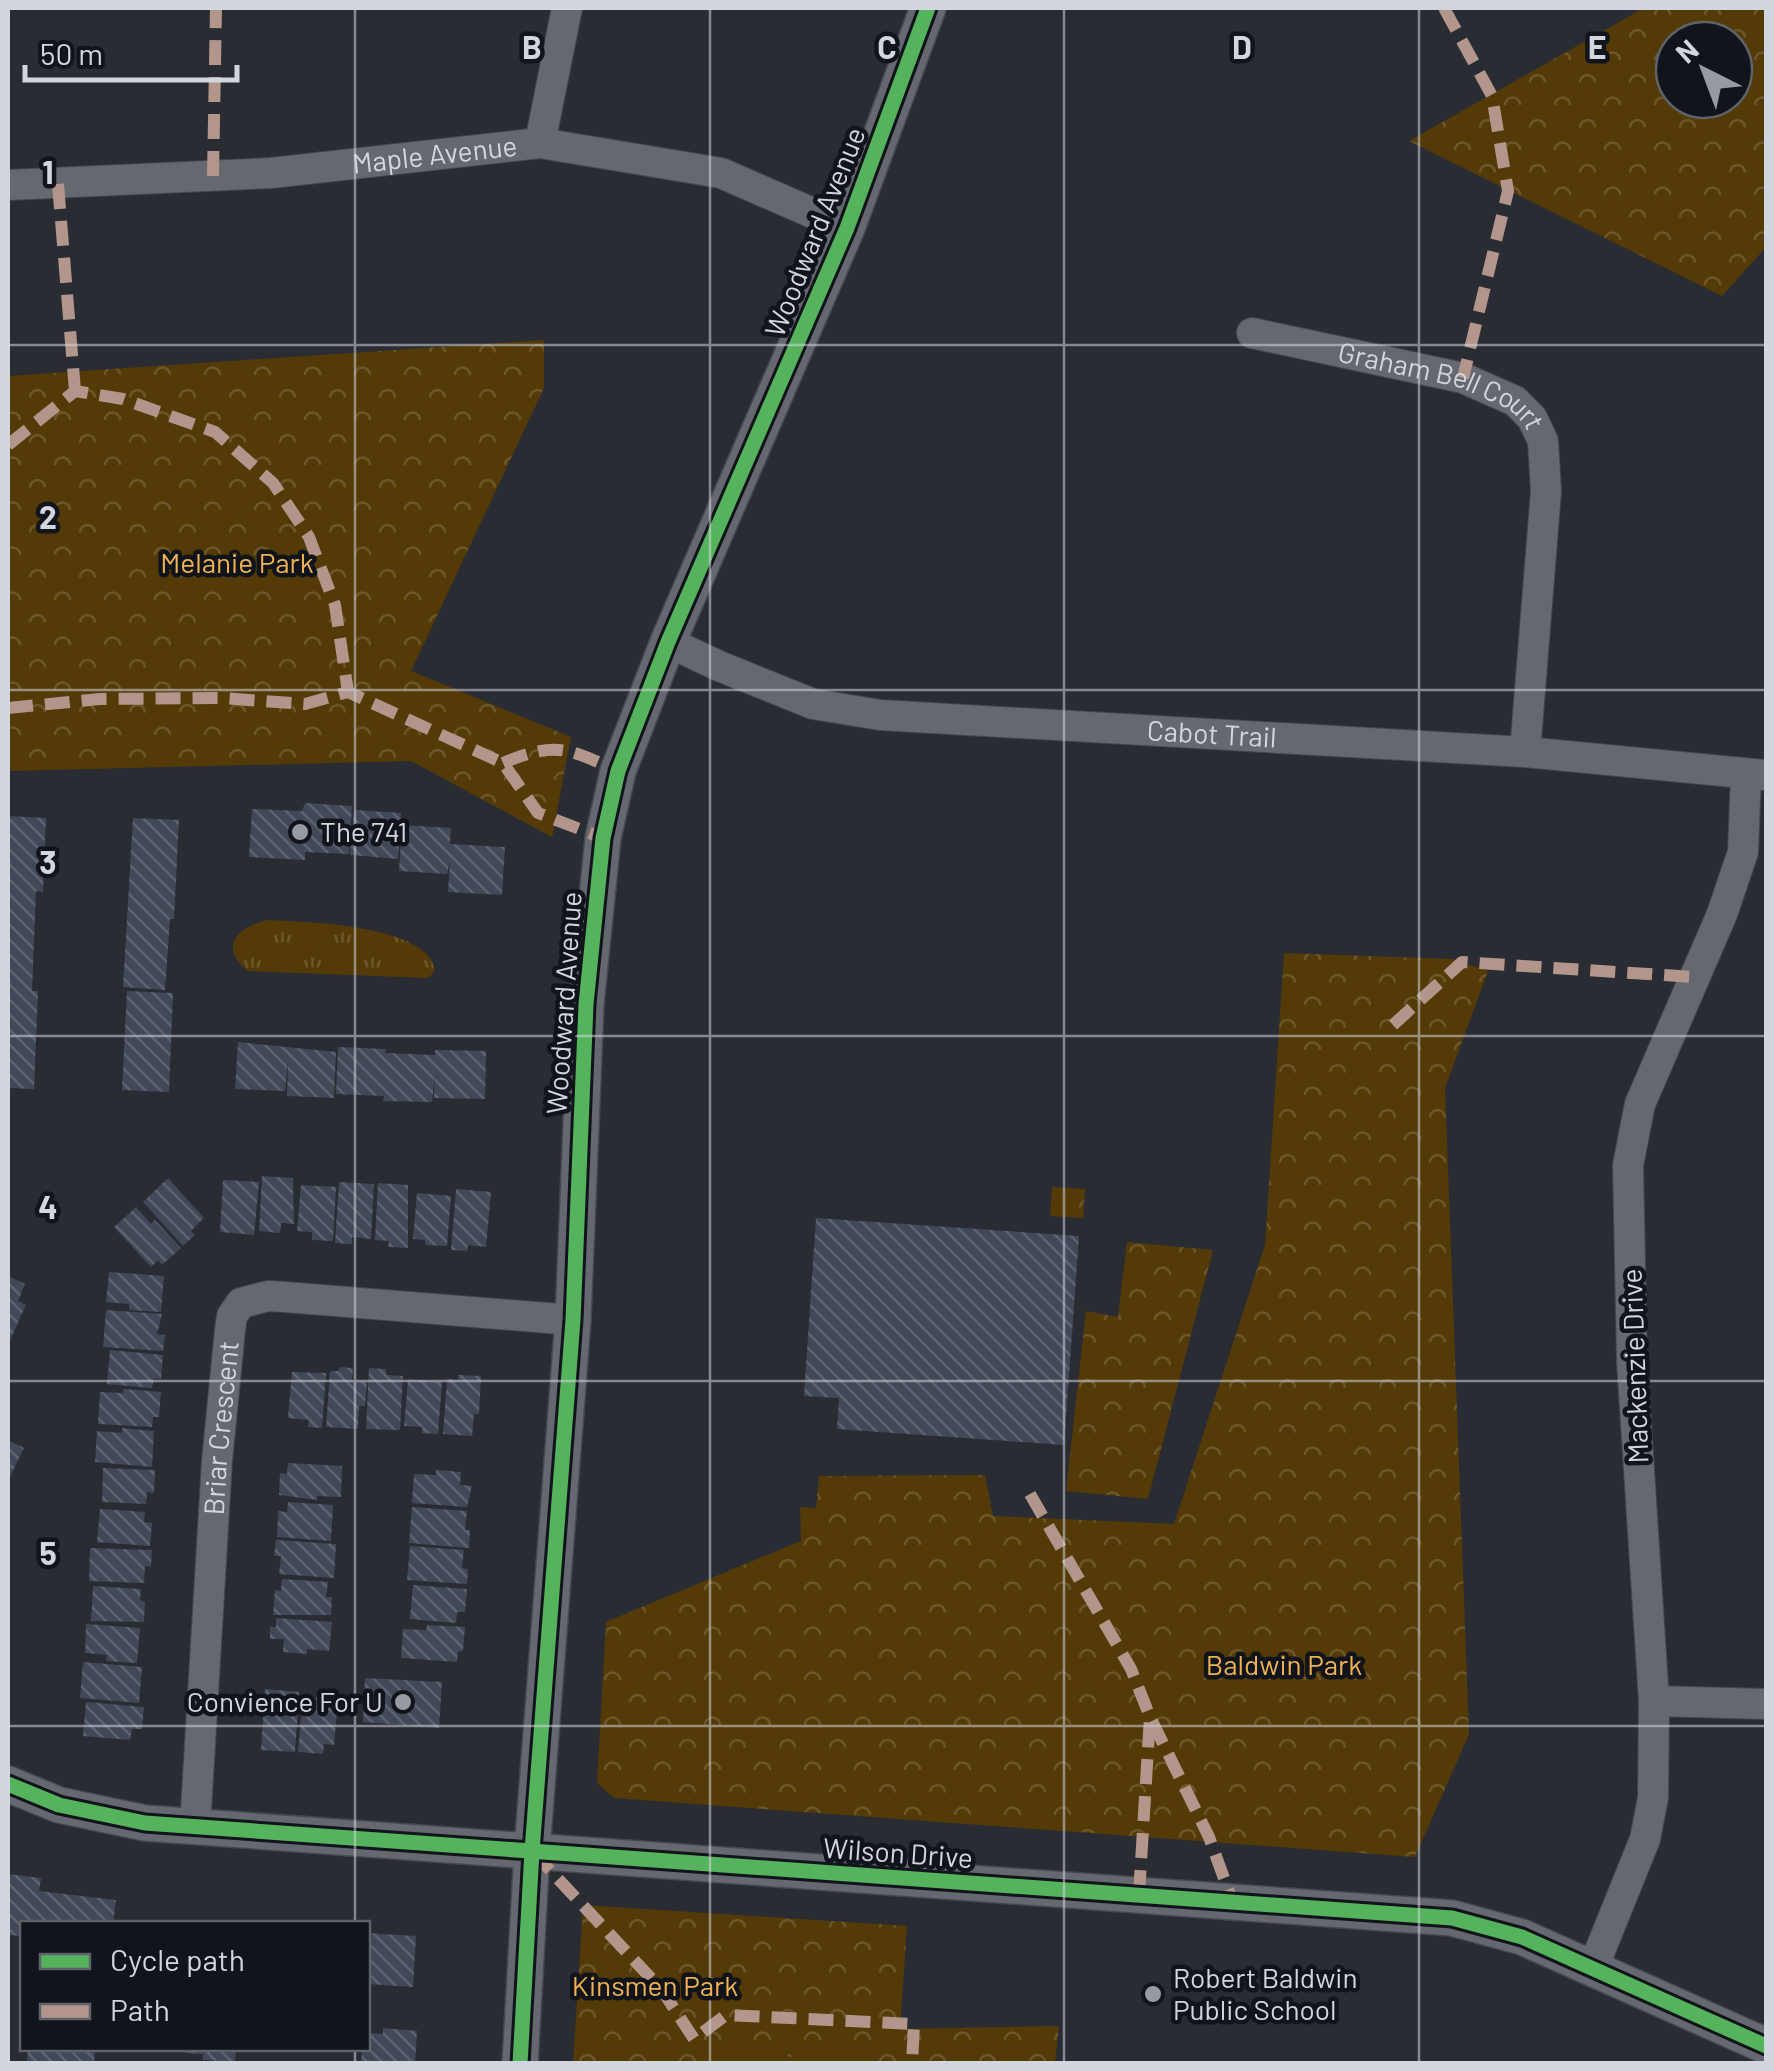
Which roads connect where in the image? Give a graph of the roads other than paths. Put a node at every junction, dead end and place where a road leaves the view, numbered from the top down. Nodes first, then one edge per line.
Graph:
1 (567, 8) edge
2 (928, 8) edge
3 (540, 143) junction
4 (8, 186) edge
5 (846, 228) junction
6 (1252, 333) dead end
7 (668, 642) junction
8 (1525, 752) junction
9 (1756, 775) edge
10 (573, 1320) junction
11 (1654, 1702) junction
12 (1766, 1704) edge
13 (8, 1784) edge
14 (195, 1827) junction
15 (532, 1852) junction
16 (1593, 1968) junction
17 (1766, 2046) edge
18 (520, 2064) edge

1 - 3 street
2 - 5 street, Woodward Avenue
3 - 4 street, Maple Avenue
3 - 5 street, Maple Avenue
5 - 7 street, Woodward Avenue
6 - 8 street, Graham Bell Court
7 - 8 street, Cabot Trail
7 - 10 street, Woodward Avenue
8 - 9 street, Cabot Trail
9 - 11 street, Mackenzie Drive
10 - 14 street, Briar Crescent
10 - 15 street, Woodward Avenue
11 - 12 street
11 - 16 street, Mackenzie Drive
13 - 14 street, Wilson Drive
14 - 15 street, Wilson Drive
15 - 16 street, Wilson Drive
15 - 18 street, Woodward Avenue
16 - 17 street, Wilson Drive

